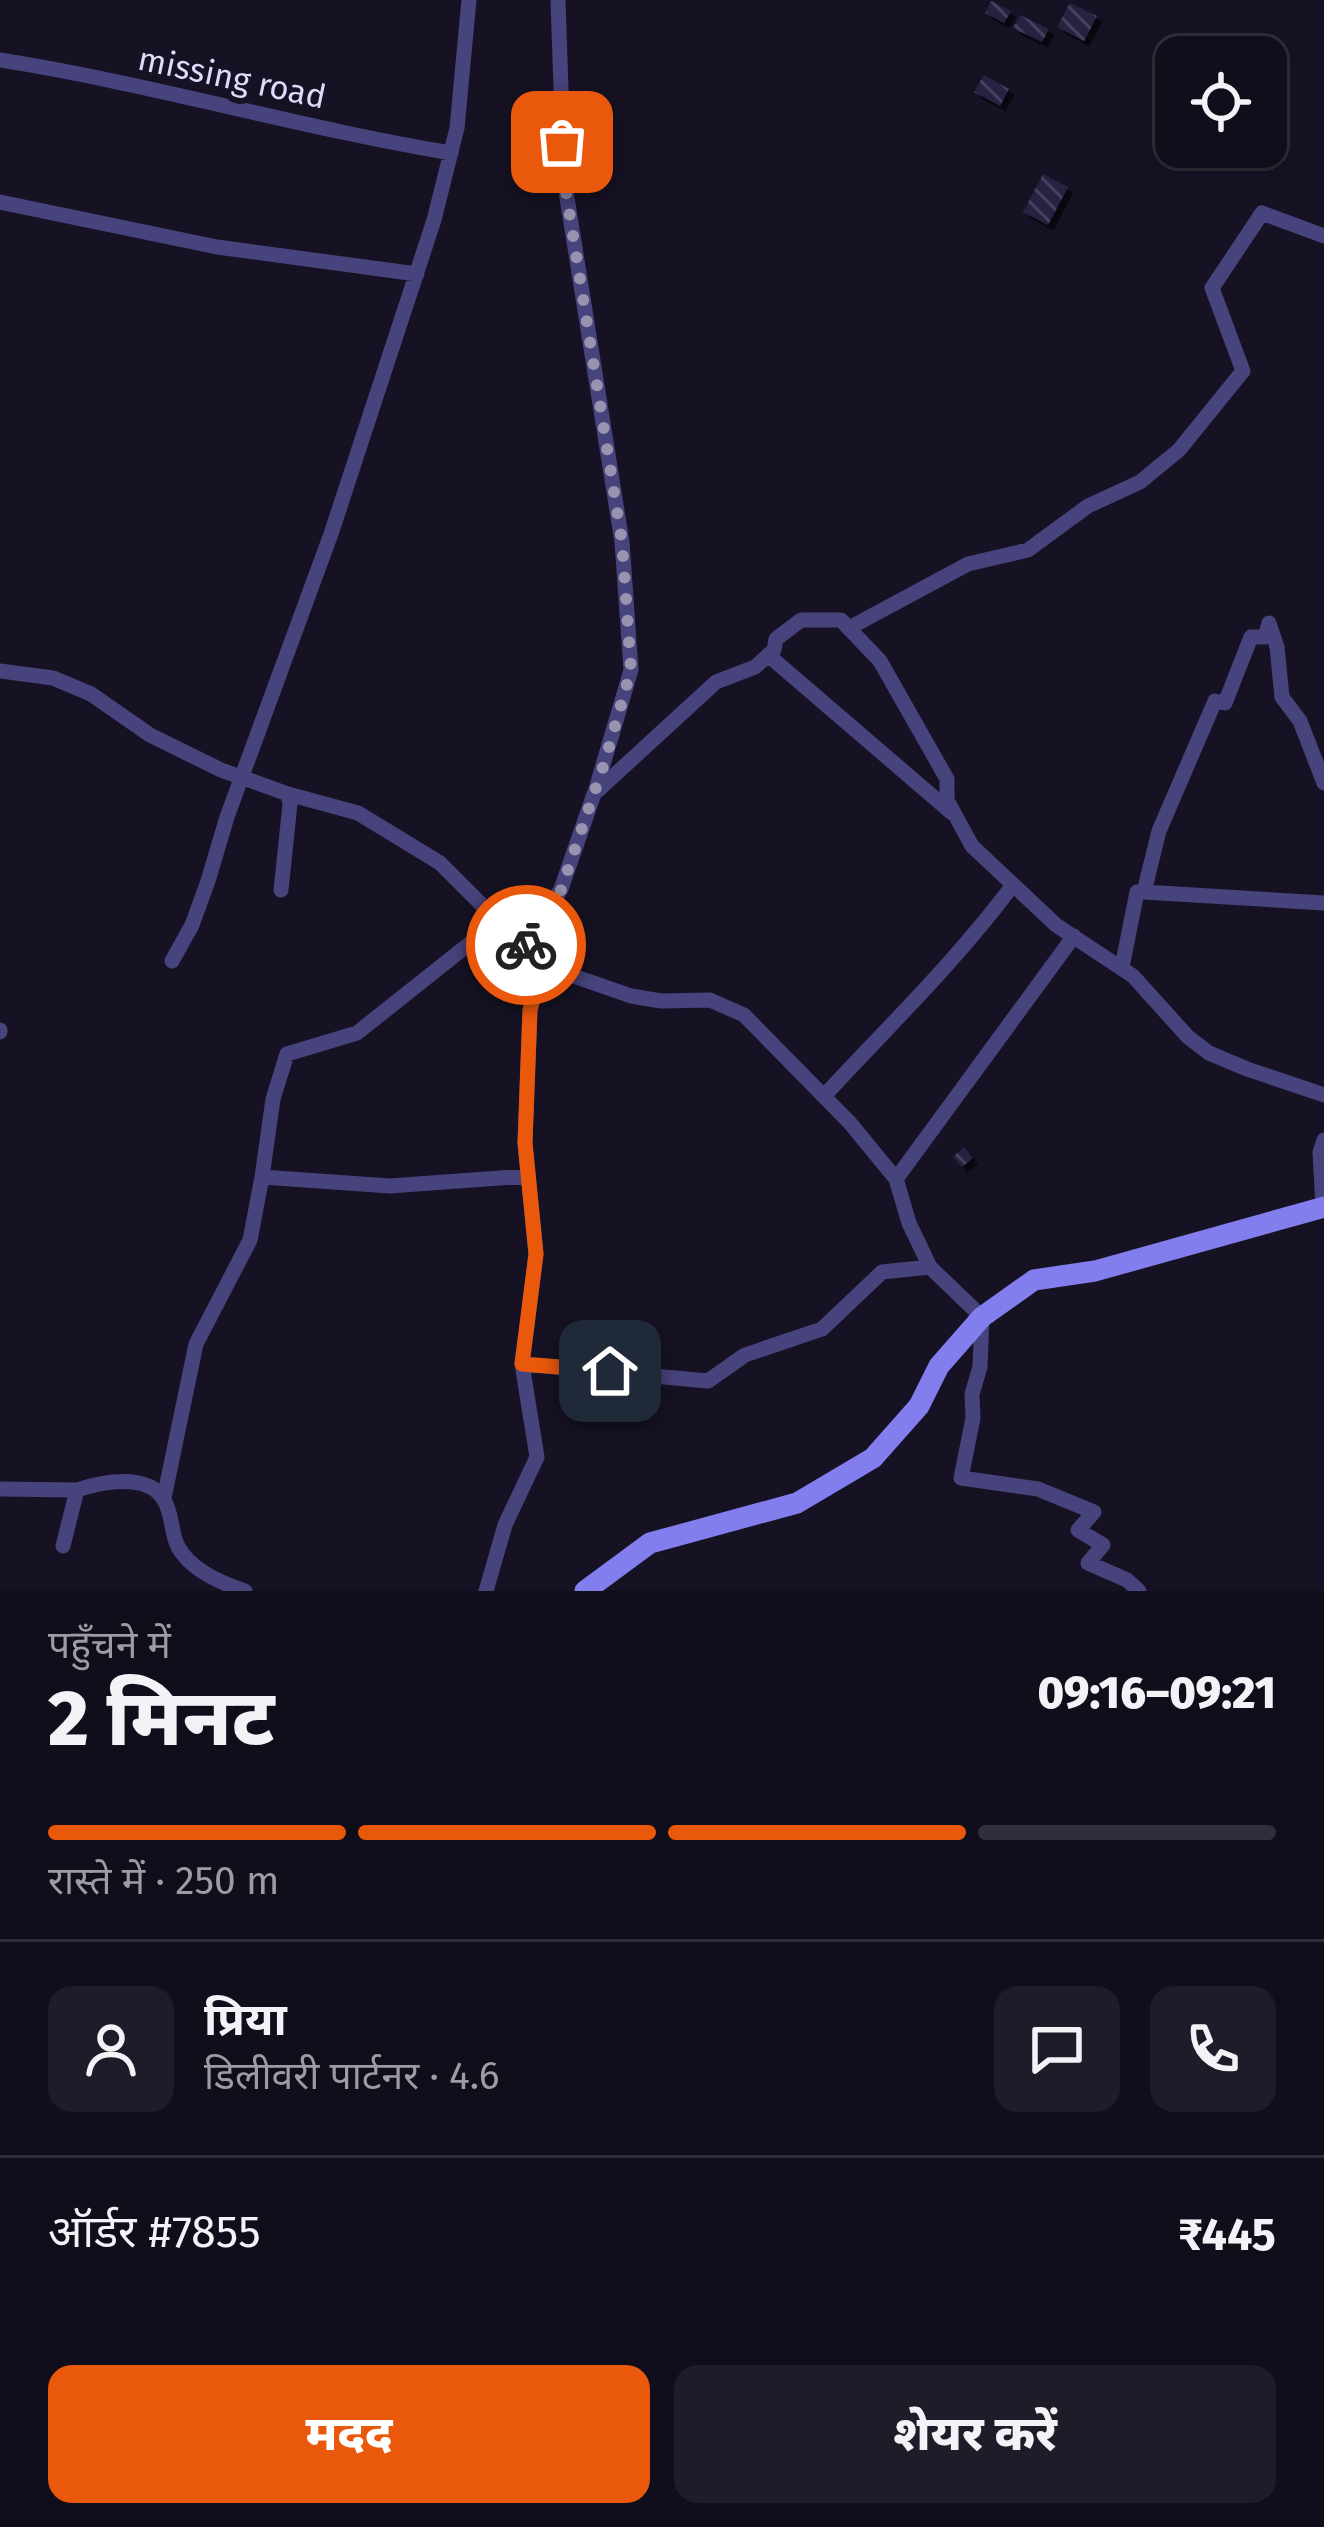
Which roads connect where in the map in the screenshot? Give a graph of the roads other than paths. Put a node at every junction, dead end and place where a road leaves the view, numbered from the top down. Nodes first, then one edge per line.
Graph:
1 (469, 0) edge
2 (558, 0) edge
3 (0, 60) edge
4 (451, 153) junction
5 (0, 202) edge
6 (1324, 236) edge
7 (416, 274) junction
8 (849, 628) junction
9 (768, 655) junction
10 (0, 671) edge
11 (244, 779) junction
12 (1324, 783) edge
13 (288, 794) junction
14 (594, 794) junction
15 (952, 814) junction
16 (1013, 885) junction
17 (281, 890) dead end
18 (1137, 892) dead end
19 (1324, 903) edge
20 (498, 921) junction
21 (1074, 935) junction
22 (524, 949) junction
23 (172, 961) dead end
24 (542, 965) junction
25 (1121, 967) junction
26 (1324, 1094) edge
27 (824, 1096) junction
28 (1324, 1140) edge
29 (528, 1176) junction
30 (262, 1177) junction
31 (896, 1179) junction
32 (1324, 1207) edge
33 (930, 1267) junction
34 (982, 1317) junction
35 (522, 1364) junction
36 (0, 1490) edge
37 (76, 1490) junction
38 (164, 1498) junction
39 (63, 1546) dead end
40 (245, 1591) edge
41 (486, 1591) edge
42 (585, 1591) edge
43 (1138, 1591) edge

1 - 4 street
2 - 14 street
3 - 4 street, missing road
4 - 7 street
5 - 7 street
6 - 8 street
7 - 11 street
8 - 9 street
8 - 15 street
9 - 14 street
9 - 15 street
10 - 11 street
11 - 13 street
11 - 23 street
12 - 19 street
13 - 17 street
13 - 20 street
14 - 22 street
15 - 16 street
16 - 21 street
16 - 27 street
18 - 25 street
20 - 22 street
20 - 30 street
21 - 25 street
21 - 31 street
22 - 24 street
24 - 27 street
24 - 29 street
25 - 26 street
27 - 31 street
28 - 32 street
29 - 30 street
29 - 35 street
30 - 38 street
31 - 33 street
32 - 34 main road
33 - 34 street
33 - 35 street
34 - 42 main road
34 - 43 street
35 - 41 street
36 - 37 street
37 - 38 street
37 - 39 street
38 - 40 street

